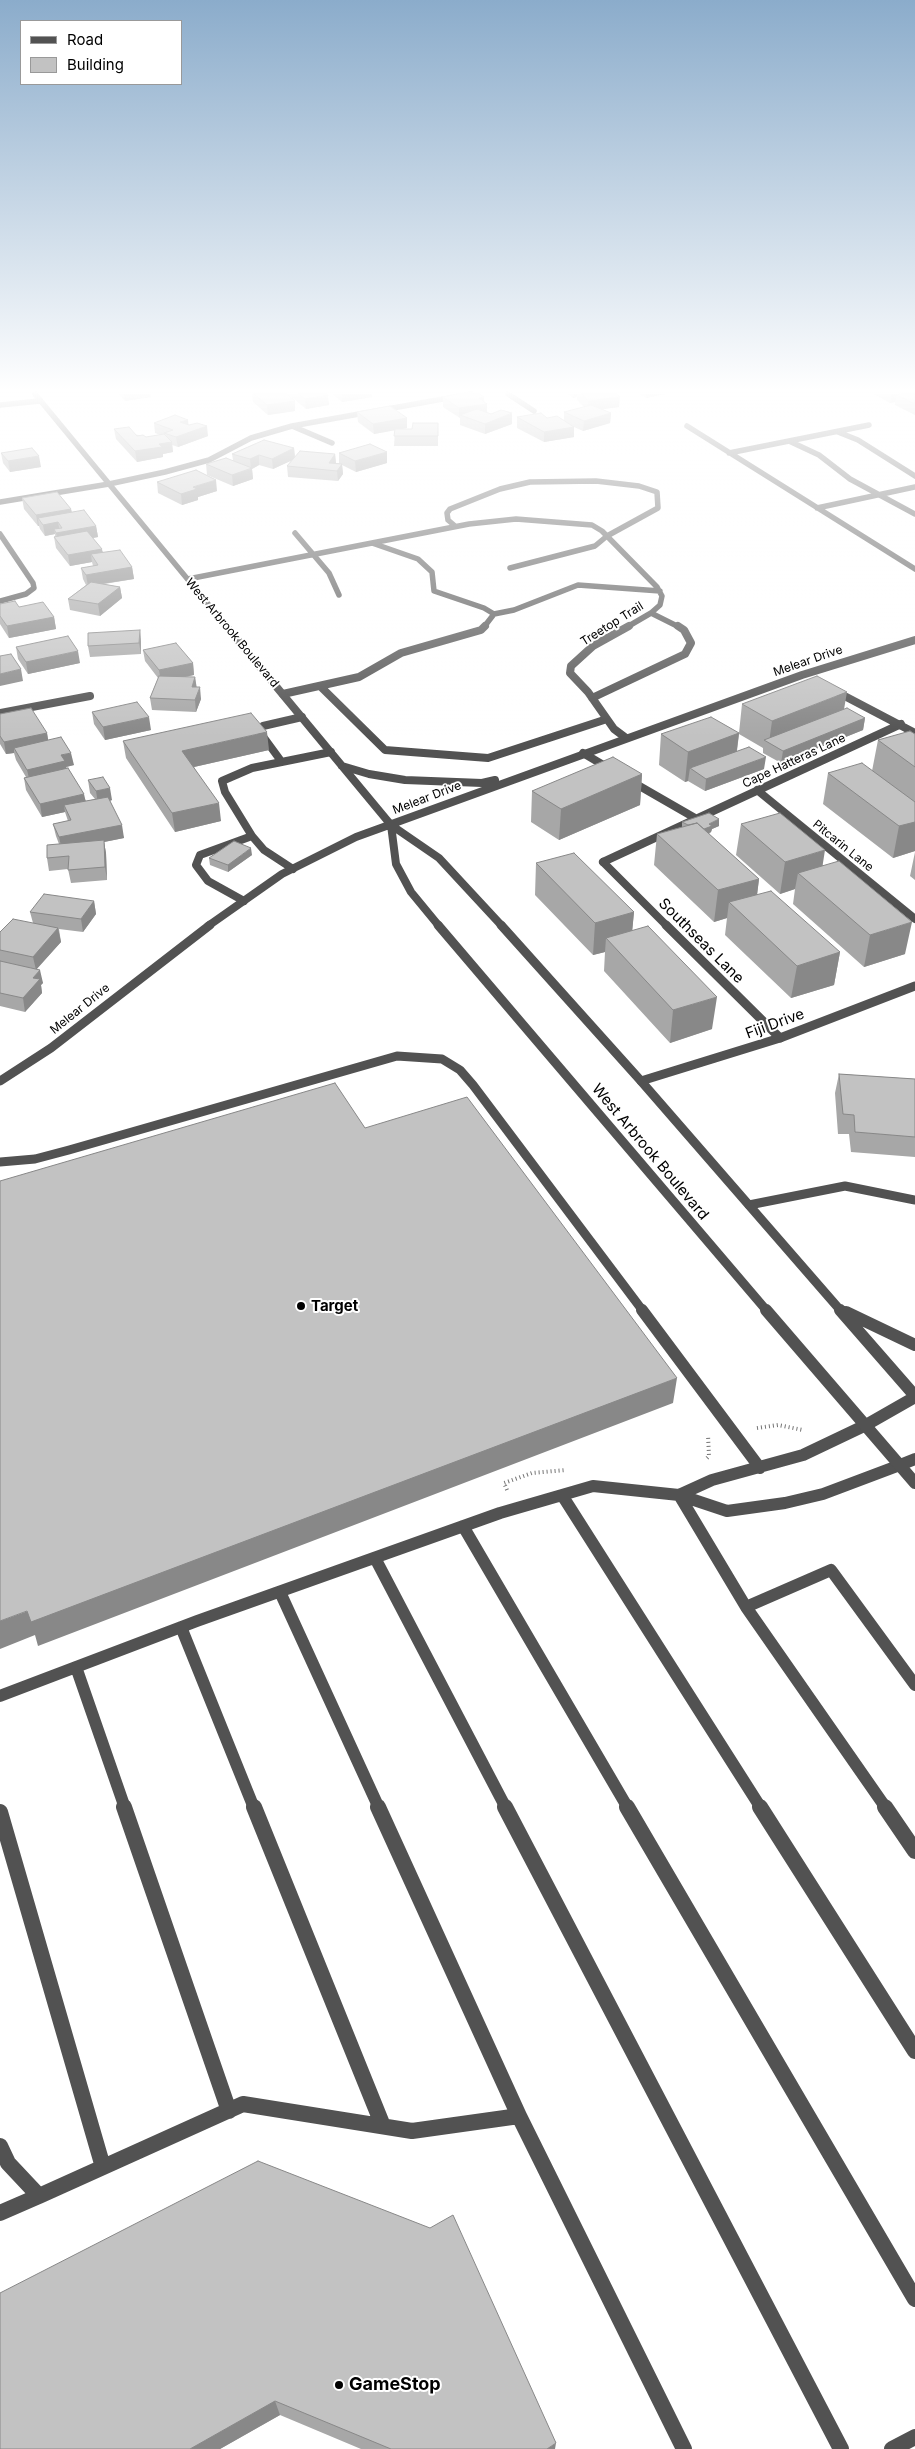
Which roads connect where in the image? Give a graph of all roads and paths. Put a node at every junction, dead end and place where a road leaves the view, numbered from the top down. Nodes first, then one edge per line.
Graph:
1 (129, 508) edge
2 (452, 508) edge
3 (658, 508) edge
4 (818, 508) edge
5 (455, 526) junction
6 (295, 533) dead end
7 (0, 534) edge
8 (607, 536) junction
9 (369, 542) junction
10 (314, 553) junction
11 (510, 568) dead end
12 (915, 569) edge
13 (188, 580) junction
14 (660, 591) junction
15 (339, 595) dead end
16 (0, 601) edge
17 (651, 613) junction
18 (494, 614) junction
19 (915, 640) edge
20 (802, 675) junction
21 (811, 680) edge
22 (320, 686) junction
23 (827, 688) edge
24 (283, 694) junction
25 (90, 696) dead end
26 (592, 698) junction
27 (0, 713) edge
28 (302, 716) junction
29 (607, 719) junction
30 (901, 724) junction
31 (915, 733) edge
32 (626, 738) junction
33 (331, 752) junction
34 (583, 753) junction
35 (281, 761) junction
36 (342, 766) junction
37 (524, 775) junction
38 (757, 790) junction
39 (695, 818) junction
40 (391, 825) junction
41 (252, 836) junction
42 (603, 862) joint
43 (292, 869) junction
44 (244, 901) junction
45 (915, 919) edge
46 (915, 986) edge
47 (780, 1038) junction
48 (641, 1081) junction
49 (0, 1082) edge
50 (0, 1162) edge
51 (915, 1200) edge
52 (750, 1205) junction
53 (838, 1307) junction
54 (915, 1345) edge
55 (915, 1397) edge
56 (866, 1425) junction
57 (731, 1431) junction
58 (811, 1432) dead end
59 (915, 1459) edge
60 (703, 1462) dead end
61 (900, 1465) junction
62 (760, 1468) junction
63 (570, 1470) dead end
64 (915, 1483) edge
65 (562, 1495) junction
66 (679, 1495) junction
67 (517, 1509) junction
68 (463, 1526) junction
69 (375, 1558) junction
70 (280, 1592) junction
71 (746, 1607) junction
72 (181, 1627) junction
73 (76, 1667) junction
74 (915, 1685) edge
75 (0, 1696) edge
76 (0, 1812) edge
77 (915, 1851) edge
78 (915, 2050) edge
79 (229, 2110) junction
80 (519, 2116) junction
81 (383, 2126) junction
82 (0, 2146) edge
83 (103, 2167) junction
84 (39, 2196) junction
85 (0, 2213) edge
86 (915, 2299) edge
87 (915, 2437) edge
88 (684, 2449) edge
89 (841, 2449) edge
90 (892, 2449) edge

1 - 13 street, West Arbrook Boulevard
2 - 5 street
3 - 8 street
4 - 12 street
5 - 8 street, Treetop Trail
5 - 9 street, Treetop Trail
6 - 10 street
7 - 16 street
8 - 11 street
8 - 14 street, Treetop Trail
9 - 10 street, Treetop Trail
9 - 18 street
10 - 13 street, Treetop Trail
10 - 15 street
13 - 24 street, West Arbrook Boulevard
14 - 17 street, Treetop Trail
14 - 18 street
17 - 26 street, Treetop Trail
17 - 26 street
18 - 22 street
19 - 20 street, Melear Drive
20 - 21 street
20 - 32 street, Melear Drive
22 - 24 street
22 - 29 street
23 - 30 street
24 - 28 street, West Arbrook Boulevard
25 - 27 street
26 - 29 street, Treetop Trail
28 - 33 street, West Arbrook Boulevard
28 - 35 street
29 - 32 street, Treetop Trail
30 - 31 street
30 - 38 street, Cape Hatteras Lane
32 - 34 street, Melear Drive
33 - 35 street
33 - 36 street, West Arbrook Boulevard
34 - 37 street, Melear Drive
34 - 39 street
35 - 41 street
36 - 37 street
36 - 40 street, West Arbrook Boulevard
37 - 40 street, Melear Drive
38 - 39 street, Cape Hatteras Lane
38 - 45 street, Pitcarin Lane
39 - 42 street, Cape Hatteras Lane
40 - 43 street, Melear Drive
40 - 48 street, West Arbrook Boulevard
40 - 56 street, West Arbrook Boulevard
41 - 43 street
41 - 44 street
42 - 47 street, Southseas Lane
43 - 44 street, Melear Drive
44 - 49 street, Melear Drive
46 - 47 street, Fiji Drive
47 - 48 street, Fiji Drive
48 - 52 street, West Arbrook Boulevard
50 - 57 street
51 - 52 street
52 - 53 street, West Arbrook Boulevard
53 - 54 street
53 - 55 street, West Arbrook Boulevard
55 - 56 street
56 - 61 street, West Arbrook Boulevard
56 - 62 street
57 - 58 path
57 - 60 path
57 - 62 street
59 - 61 street
61 - 64 street, West Arbrook Boulevard
61 - 66 street
62 - 66 street
63 - 67 path
65 - 66 street
65 - 67 street
65 - 78 street
66 - 71 street
67 - 68 street
68 - 69 street
68 - 86 street
69 - 70 street
69 - 89 street
70 - 72 street
70 - 80 street
71 - 74 street
71 - 77 street
72 - 73 street
72 - 81 street
73 - 75 street
73 - 79 street
76 - 83 street
79 - 81 street
79 - 83 street
80 - 81 street
80 - 88 street
82 - 84 street
83 - 84 street
84 - 85 street
87 - 90 street

